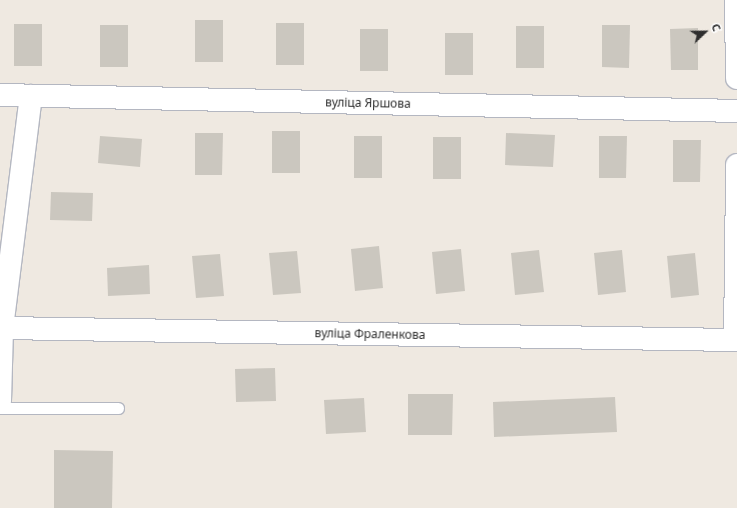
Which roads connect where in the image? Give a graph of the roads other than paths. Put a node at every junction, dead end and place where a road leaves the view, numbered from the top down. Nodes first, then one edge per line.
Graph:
1 (736, 0) edge
2 (737, 78) edge
3 (0, 95) edge
4 (31, 96) junction
5 (737, 111) edge
6 (737, 165) edge
7 (2, 328) junction
8 (736, 340) edge
9 (1, 357) edge
10 (0, 401) edge
11 (0, 408) edge
12 (118, 408) dead end

1 - 2 street
3 - 4 street, вуліца Яршова
4 - 5 street, вуліца Яршова
4 - 7 street
6 - 8 street
7 - 8 street, вуліца Фраленкова
7 - 9 street
9 - 10 street
11 - 12 lane

